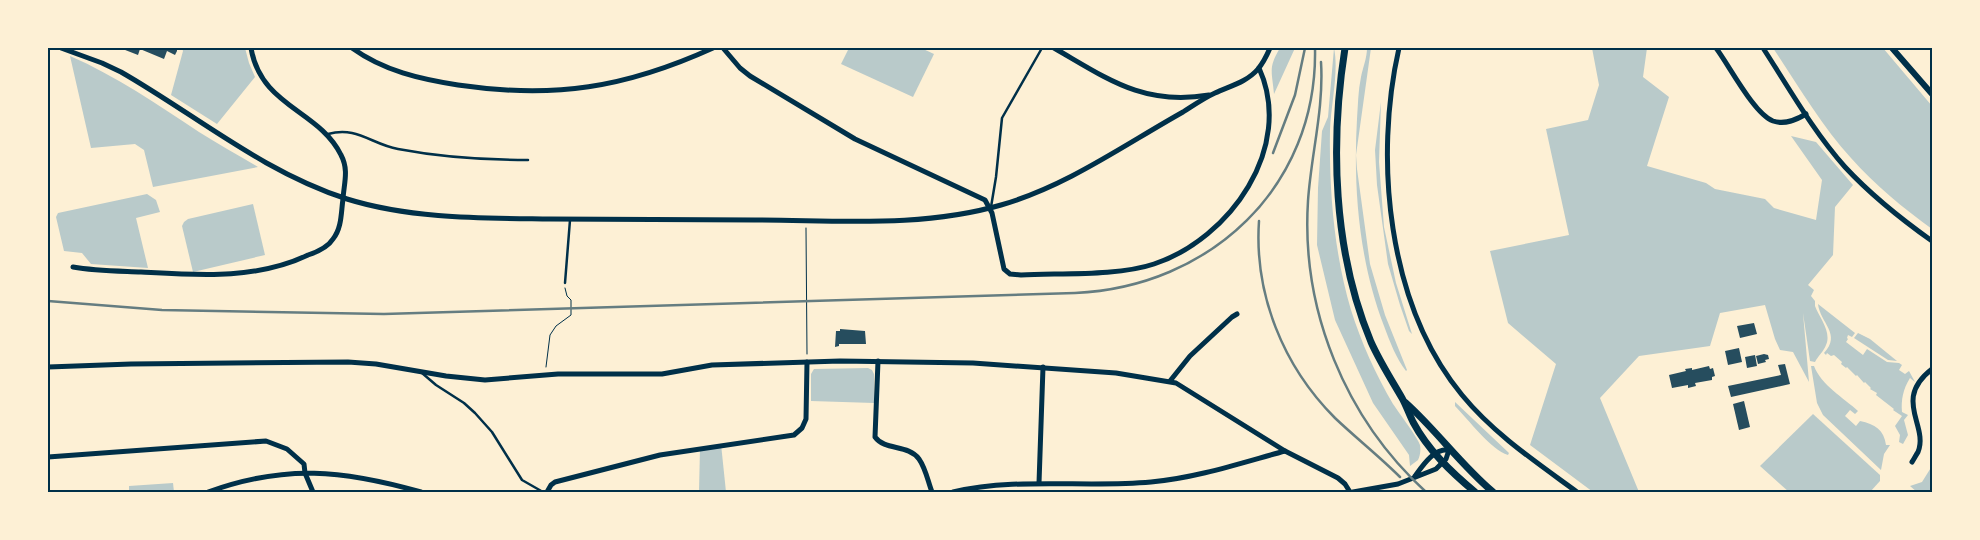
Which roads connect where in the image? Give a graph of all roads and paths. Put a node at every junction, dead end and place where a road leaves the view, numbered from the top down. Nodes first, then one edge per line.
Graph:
1 (61, 48) edge
2 (251, 48) edge
3 (352, 48) edge
4 (713, 48) edge
5 (723, 48) edge
6 (1042, 48) edge
7 (1054, 48) edge
8 (1270, 48) edge
9 (1345, 48) edge
10 (1399, 48) edge
11 (1716, 48) edge
12 (1763, 48) edge
13 (1892, 48) edge
14 (1259, 68) junction
15 (1214, 94) junction
16 (1932, 94) edge
17 (1806, 114) junction
18 (326, 135) junction
19 (528, 160) dead end
20 (343, 197) junction
21 (990, 208) junction
22 (570, 219) junction
23 (806, 220) junction
24 (1932, 240) edge
25 (73, 267) dead end
26 (565, 283) joint
27 (1237, 314) dead end
28 (878, 361) junction
29 (807, 362) junction
30 (48, 367) edge
31 (1043, 367) junction
32 (1932, 369) edge
33 (421, 372) junction
34 (544, 376) junction
35 (1170, 381) junction
36 (1402, 399) junction
37 (1449, 450) junction
38 (1285, 451) junction
39 (1435, 454) junction
40 (48, 456) edge
41 (1912, 462) dead end
42 (1442, 463) junction
43 (304, 473) junction
44 (1418, 474) junction
45 (1039, 484) junction
46 (208, 492) edge
47 (313, 492) edge
48 (421, 492) edge
49 (543, 492) edge
50 (547, 492) edge
51 (932, 492) edge
52 (953, 492) edge
53 (1352, 492) edge
54 (1475, 492) edge
55 (1493, 492) edge
56 (1577, 492) edge

1 - 20 street
2 - 18 street
3 - 4 street
5 - 21 street
6 - 21 lane
7 - 15 street
8 - 14 street
9 - 36 main road
10 - 56 street
11 - 17 street
12 - 17 street
13 - 16 street
14 - 15 street
14 - 21 street
15 - 21 street
17 - 24 street
18 - 19 lane
18 - 20 street
20 - 22 street
20 - 25 street
21 - 23 street
22 - 23 street
22 - 26 lane
23 - 29 path
26 - 34 path
27 - 35 street
28 - 29 street
28 - 31 street
28 - 51 street
29 - 34 street
29 - 50 street
30 - 33 street
31 - 35 street
31 - 45 street
32 - 41 street
33 - 34 street
33 - 49 lane
35 - 38 street
36 - 37 main road
36 - 39 main road
37 - 39 street
37 - 42 street
37 - 55 main road
38 - 45 street
38 - 53 street
39 - 42 main road
39 - 44 street
40 - 43 street
42 - 44 street
42 - 54 main road
43 - 46 street
43 - 47 street
43 - 48 street
44 - 53 street
45 - 52 street

